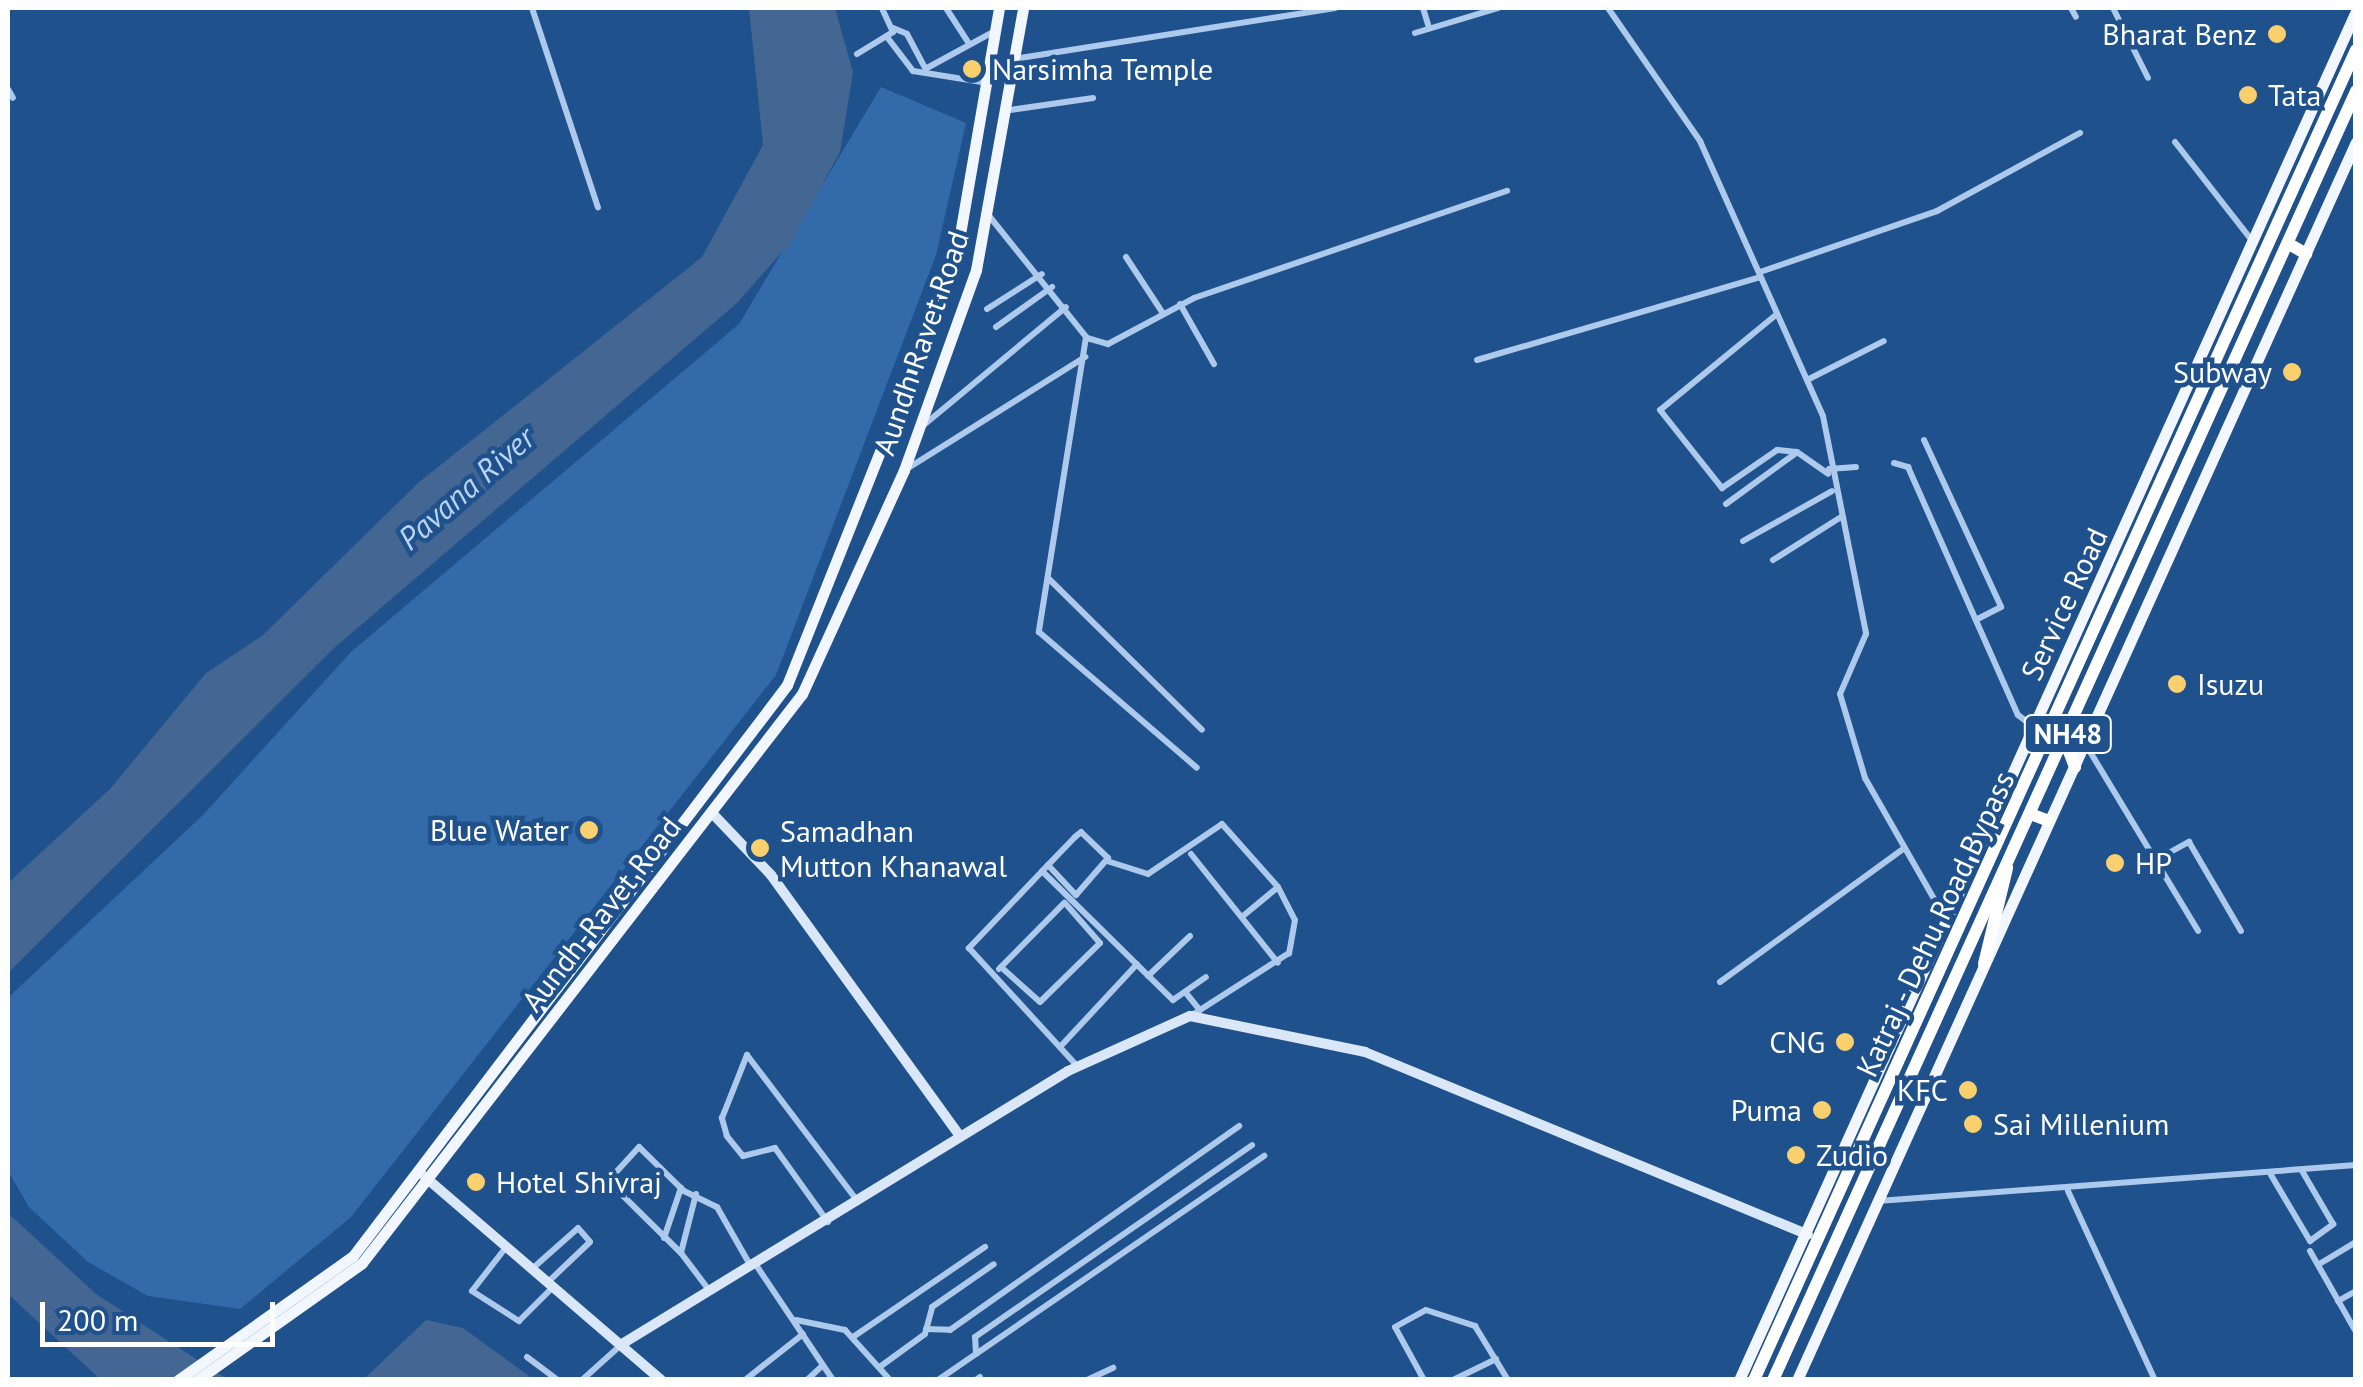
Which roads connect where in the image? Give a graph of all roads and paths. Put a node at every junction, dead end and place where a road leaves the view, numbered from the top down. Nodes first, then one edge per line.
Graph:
1 (532, 8) edge
2 (882, 8) edge
3 (946, 8) edge
4 (999, 8) edge
5 (1023, 8) edge
6 (1335, 8) edge
7 (1423, 8) edge
8 (1498, 8) edge
9 (1608, 8) edge
10 (2070, 8) edge
11 (2113, 8) edge
12 (2356, 11) edge
13 (2076, 17) dead end
14 (893, 28) junction
15 (1430, 28) junction
16 (996, 30) junction
17 (1415, 32) dead end
18 (887, 37) junction
19 (968, 42) junction
20 (2356, 50) edge
21 (857, 54) dead end
22 (1020, 58) junction
23 (926, 69) junction
24 (2148, 78) dead end
25 (990, 83) junction
26 (8, 89) edge
27 (2356, 92) edge
28 (13, 98) dead end
29 (1093, 98) dead end
30 (1010, 110) junction
31 (2080, 133) dead end
32 (2175, 142) dead end
33 (2356, 142) edge
34 (1508, 191) dead end
35 (598, 208) dead end
36 (990, 217) junction
37 (2254, 243) junction
38 (2289, 244) junction
39 (2306, 254) junction
40 (1126, 257) dead end
41 (1042, 274) junction
42 (1760, 274) junction
43 (1052, 287) junction
44 (1180, 304) junction
45 (1066, 307) junction
46 (987, 309) dead end
47 (1162, 312) junction
48 (1777, 314) junction
49 (996, 327) dead end
50 (1086, 337) junction
51 (1884, 342) dead end
52 (1086, 356) junction
53 (1476, 360) dead end
54 (1214, 364) dead end
55 (1807, 380) junction
56 (920, 429) junction
57 (1924, 440) dead end
58 (1798, 452) junction
59 (1894, 463) dead end
60 (1856, 467) dead end
61 (904, 470) junction
62 (1828, 472) junction
63 (1832, 491) junction
64 (1726, 504) dead end
65 (1841, 518) junction
66 (2128, 526) junction
67 (1743, 540) dead end
68 (2138, 543) junction
69 (1772, 560) dead end
70 (1048, 578) junction
71 (1976, 620) junction
72 (795, 670) joint
73 (810, 678) joint
74 (2034, 727) junction
75 (1202, 730) dead end
76 (2065, 741) junction
77 (2085, 744) junction
78 (2074, 767) junction
79 (1197, 768) dead end
80 (712, 813) junction
81 (2030, 814) junction
82 (2049, 821) junction
83 (1902, 850) junction
84 (1191, 854) dead end
85 (2156, 860) junction
86 (1107, 861) junction
87 (2007, 866) junction
88 (1045, 868) junction
89 (1278, 887) junction
90 (1067, 901) junction
91 (1243, 916) junction
92 (1946, 919) junction
93 (2198, 930) dead end
94 (2241, 931) dead end
95 (1190, 936) dead end
96 (1278, 963) junction
97 (1137, 964) junction
98 (1984, 964) junction
99 (1002, 967) junction
100 (993, 975) junction
101 (1148, 976) junction
102 (1206, 977) dead end
103 (1720, 982) dead end
104 (1186, 993) junction
105 (1195, 1013) junction
106 (1060, 1047) junction
107 (1076, 1066) junction
108 (1239, 1126) dead end
109 (960, 1136) junction
110 (1252, 1145) dead end
111 (1264, 1156) dead end
112 (2356, 1165) edge
113 (416, 1168) junction
114 (2302, 1172) junction
115 (2271, 1174) junction
116 (428, 1179) junction
117 (681, 1188) junction
118 (2068, 1191) junction
119 (696, 1194) junction
120 (1877, 1201) junction
121 (860, 1204) junction
122 (828, 1223) junction
123 (1804, 1233) junction
124 (664, 1238) junction
125 (1818, 1240) junction
126 (2356, 1242) edge
127 (368, 1246) junction
128 (507, 1246) junction
129 (985, 1246) dead end
130 (2310, 1251) dead end
131 (681, 1252) junction
132 (751, 1262) junction
133 (994, 1264) dead end
134 (533, 1268) junction
135 (552, 1284) junction
136 (706, 1286) junction
137 (2356, 1290) edge
138 (2340, 1300) junction
139 (796, 1320) junction
140 (926, 1329) junction
141 (2356, 1332) edge
142 (804, 1334) junction
143 (852, 1337) junction
144 (622, 1344) junction
145 (976, 1354) junction
146 (527, 1357) dead end
147 (1496, 1360) junction
148 (822, 1366) junction
149 (880, 1366) junction
150 (1113, 1368) dead end
151 (178, 1380) edge
152 (197, 1380) edge
153 (558, 1380) edge
154 (582, 1380) edge
155 (662, 1380) edge
156 (745, 1380) edge
157 (808, 1380) edge
158 (833, 1380) edge
159 (890, 1380) edge
160 (938, 1380) edge
161 (1087, 1380) edge
162 (1424, 1380) edge
163 (1452, 1380) edge
164 (1508, 1380) edge
165 (1739, 1380) edge
166 (1754, 1380) edge
167 (1773, 1380) edge
168 (1797, 1380) edge
169 (2155, 1380) edge

1 - 35 street
2 - 14 street
3 - 19 street
4 - 16 main road, Aundh Ravet Road
5 - 22 main road, Aundh Ravet Road
6 - 22 street
7 - 15 street
8 - 15 street
9 - 42 street
10 - 13 street
11 - 24 street
12 - 37 main road, Service Road
14 - 18 street
14 - 23 street
15 - 17 street
16 - 19 street
16 - 25 main road, Aundh Ravet Road
18 - 21 street
18 - 23 street
19 - 23 street
20 - 68 highway, Katraj - Dehu Road Bypass / NH48
22 - 30 main road, Aundh Ravet Road
23 - 25 street
25 - 72 main road, Aundh Ravet Road
26 - 28 street
27 - 38 highway, Katraj - Dehu Road Bypass / NH48
29 - 30 street
30 - 36 main road, Aundh Ravet Road
31 - 42 street
32 - 37 street
33 - 39 main road
34 - 44 street
36 - 41 street
36 - 56 main road, Aundh Ravet Road
37 - 66 main road, Service Road
38 - 39 highway
38 - 76 highway, Katraj - Dehu Road Bypass / NH48
39 - 77 main road
40 - 47 street
41 - 43 street
41 - 46 street
42 - 48 street
42 - 53 street
43 - 45 street
43 - 49 street
44 - 47 street
44 - 54 street
45 - 50 street
45 - 56 street
47 - 50 street
48 - 55 street
48 - 58 street
50 - 52 street
51 - 55 street
52 - 61 street
52 - 70 street
55 - 62 street
56 - 61 main road, Aundh Ravet Road
57 - 71 street
58 - 62 street
58 - 64 street
59 - 71 street
60 - 62 street
61 - 73 main road, Aundh Ravet Road
62 - 63 street
63 - 65 street
63 - 67 street
65 - 69 street
65 - 83 street
66 - 68 highway
66 - 74 main road, Service Road
68 - 125 highway, Katraj - Dehu Road Bypass / NH48
70 - 75 street
70 - 79 street
71 - 74 street
72 - 113 main road, Aundh-Ravet Road
73 - 80 main road, Aundh-Ravet Road
74 - 92 main road, Service Road
76 - 78 highway
76 - 81 highway, Katraj - Dehu Road Bypass / NH48
77 - 78 main road
77 - 85 street
78 - 82 main road
80 - 109 street
80 - 116 main road, Aundh-Ravet Road
81 - 82 highway
81 - 87 highway, Katraj - Dehu Road Bypass / NH48
82 - 98 main road
83 - 92 street
83 - 103 street
84 - 91 street
85 - 93 street
85 - 94 street
86 - 88 street
86 - 88 street
86 - 89 street
87 - 98 highway
87 - 167 highway, Katraj - Dehu Road Bypass / NH48
88 - 90 street
88 - 100 street
89 - 91 street
89 - 96 street
90 - 97 street
90 - 99 street
90 - 99 street
91 - 96 street
92 - 123 main road, Service Road
95 - 101 street
96 - 105 street
97 - 101 street
97 - 106 street
98 - 120 main road
99 - 100 street
100 - 106 street
101 - 104 street
102 - 104 street
104 - 105 street
105 - 107 street
105 - 123 street
106 - 107 street
107 - 109 street
108 - 140 street
109 - 121 street
110 - 145 street
111 - 145 street
112 - 114 street
113 - 116 street
113 - 127 main road, Aundh-Ravet Road
114 - 115 street
114 - 115 street
115 - 118 street
116 - 127 main road, Aundh-Ravet Road
116 - 128 street
117 - 119 street
117 - 124 street
117 - 124 street
118 - 120 street
118 - 169 street
119 - 131 street
119 - 132 street
120 - 168 main road
121 - 122 street
121 - 122 street
122 - 132 street
123 - 125 street
123 - 165 main road, Service Road
124 - 131 street
125 - 166 highway, Katraj - Dehu Road Bypass / NH48
126 - 138 street
127 - 151 main road
127 - 152 main road
128 - 134 street
128 - 135 street
129 - 143 street
130 - 138 street
131 - 136 street
132 - 136 street
132 - 139 street
133 - 140 street
134 - 135 street
134 - 135 street
135 - 144 street
136 - 144 street
137 - 138 street
138 - 141 street
139 - 142 street
139 - 143 street
140 - 149 street
142 - 148 street
142 - 156 street
143 - 149 street
144 - 154 street
144 - 155 street
145 - 160 street
146 - 153 street
147 - 162 street
147 - 163 street
147 - 164 street
148 - 157 street
148 - 158 street
149 - 159 street
150 - 161 street

